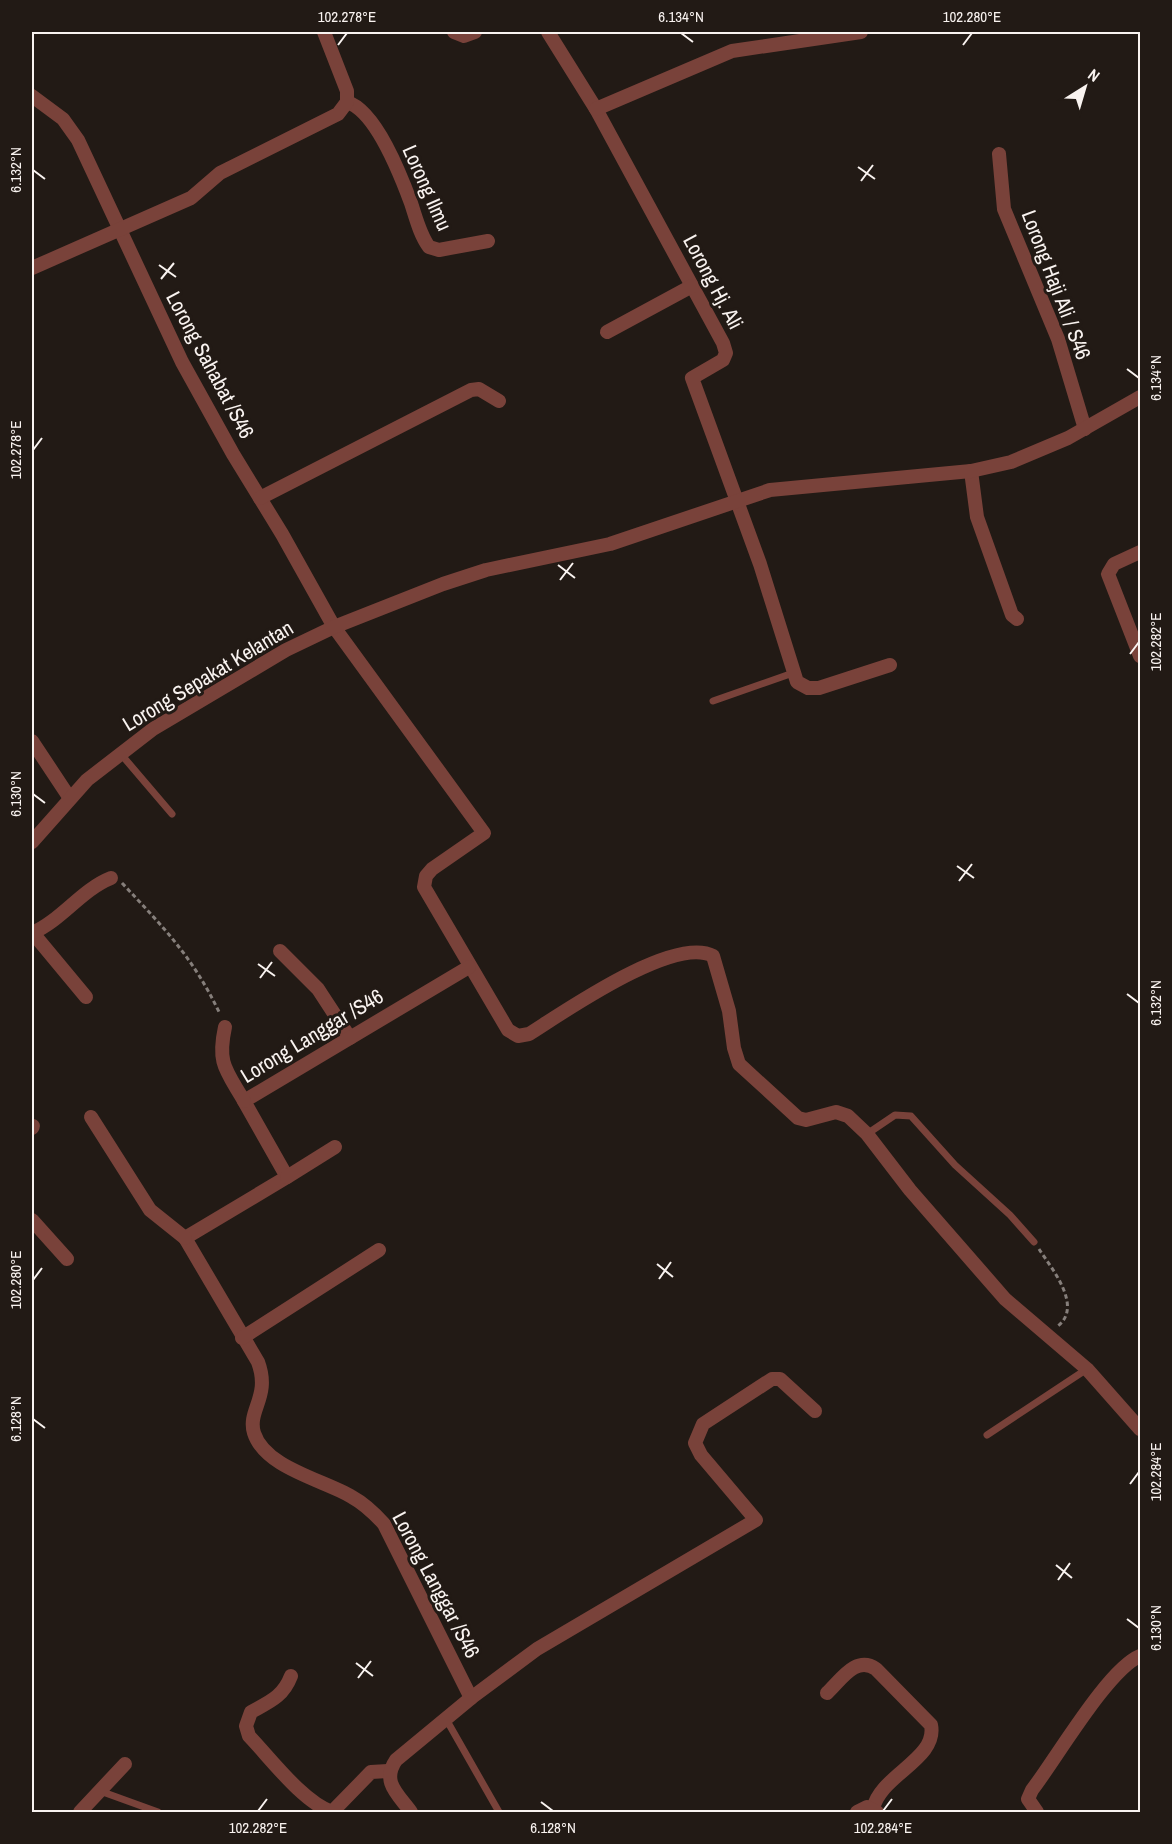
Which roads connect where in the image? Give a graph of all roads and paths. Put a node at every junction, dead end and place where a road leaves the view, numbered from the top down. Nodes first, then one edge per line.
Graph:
1 (324, 32) edge
2 (454, 32) edge
3 (475, 32) edge
4 (548, 32) edge
5 (861, 32) edge
6 (32, 96) edge
7 (347, 102) junction
8 (596, 109) junction
9 (999, 154) dead end
10 (119, 231) junction
11 (488, 241) dead end
12 (32, 268) edge
13 (692, 286) junction
14 (607, 332) dead end
15 (1140, 397) edge
16 (499, 401) dead end
17 (1085, 429) junction
18 (971, 471) junction
19 (260, 498) junction
20 (738, 501) junction
21 (1140, 552) edge
22 (1017, 619) dead end
23 (334, 627) junction
24 (1140, 656) edge
25 (890, 665) dead end
26 (793, 673) junction
27 (713, 700) dead end
28 (32, 741) edge
29 (120, 753) junction
30 (69, 797) junction
31 (172, 814) dead end
32 (32, 842) edge
33 (111, 878) joint
34 (32, 933) edge
35 (280, 951) dead end
36 (469, 967) junction
37 (86, 997) dead end
38 (225, 1027) joint
39 (350, 1038) junction
40 (244, 1101) junction
41 (91, 1118) dead end
42 (867, 1134) junction
43 (335, 1147) dead end
44 (287, 1177) junction
45 (32, 1220) edge
46 (185, 1238) junction
47 (1034, 1242) joint
48 (379, 1250) dead end
49 (67, 1259) dead end
50 (1047, 1336) junction
51 (242, 1338) junction
52 (1087, 1369) junction
53 (815, 1411) dead end
54 (1140, 1429) edge
55 (987, 1435) dead end
56 (1140, 1656) edge
57 (291, 1676) dead end
58 (827, 1693) dead end
59 (471, 1698) junction
60 (446, 1719) junction
61 (125, 1764) dead end
62 (388, 1771) junction
63 (100, 1791) junction
64 (875, 1811) edge
65 (80, 1812) edge
66 (158, 1812) edge
67 (411, 1812) edge
68 (499, 1812) edge
69 (857, 1812) edge
70 (1037, 1812) edge

1 - 7 street
2 - 3 street
4 - 8 street, Lorong Hj. Ali
5 - 8 street
6 - 10 street, Lorong Sahabat /S46
7 - 10 street
7 - 11 street, Lorong Ilmu
8 - 13 street, Lorong Hj. Ali
9 - 17 street, Lorong Haji Ali / S46
10 - 12 street
10 - 19 street, Lorong Sahabat /S46
13 - 14 street
13 - 20 street, Lorong Hj. Ali
15 - 17 street, Lorong Sepakat Kelantan
16 - 19 street
17 - 18 street, Lorong Sepakat Kelantan
18 - 20 street, Lorong Sepakat Kelantan
18 - 22 street
19 - 23 street, Lorong Sahabat /S46
20 - 23 street, Lorong Sepakat Kelantan
20 - 26 street
21 - 24 street
23 - 29 street, Lorong Sepakat Kelantan
23 - 36 street
25 - 26 street
26 - 27 lane
28 - 30 street
29 - 30 street, Lorong Sepakat Kelantan
29 - 31 lane
30 - 32 street, Lorong Sepakat Kelantan
33 - 34 street
33 - 38 path
34 - 37 street
35 - 39 street
36 - 39 street, Lorong Langgar /S46
36 - 42 street
38 - 40 street
39 - 40 street, Lorong Langgar /S46
40 - 44 street, Lorong Langgar /S46
41 - 46 street
42 - 47 lane
42 - 50 street
43 - 44 street
44 - 46 street
45 - 49 street
46 - 51 street, Lorong Langgar /S46
47 - 50 path
48 - 51 street
50 - 52 street
51 - 59 street, Lorong Langgar /S46
52 - 54 street
52 - 55 lane
53 - 59 street
56 - 70 street
57 - 62 street
58 - 64 street
59 - 60 street
60 - 62 street
60 - 68 lane
61 - 63 street
62 - 67 street
63 - 65 street
63 - 66 lane
64 - 69 street

